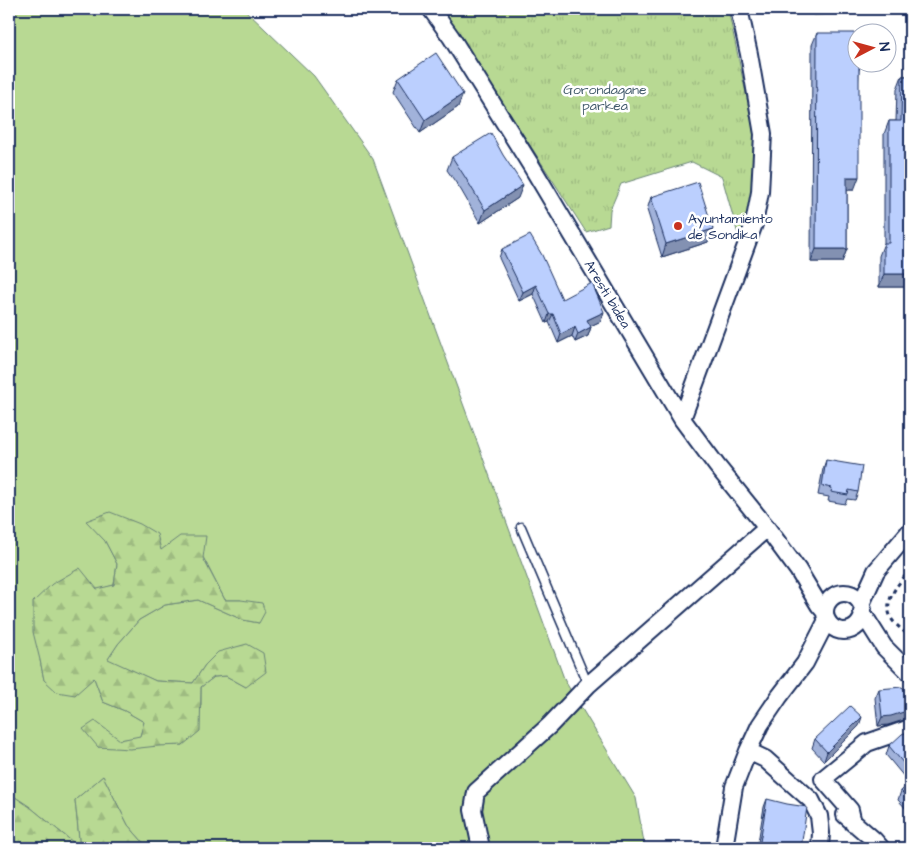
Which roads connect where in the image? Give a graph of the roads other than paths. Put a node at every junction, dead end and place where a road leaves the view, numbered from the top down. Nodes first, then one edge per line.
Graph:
1 (431, 9) edge
2 (739, 9) edge
3 (682, 419) junction
4 (521, 527) dead end
5 (767, 528) junction
6 (910, 531) edge
7 (798, 570) junction
8 (876, 571) junction
9 (839, 594) junction
10 (862, 608) junction
11 (826, 616) junction
12 (845, 630) junction
13 (884, 647) junction
14 (805, 663) junction
15 (910, 673) edge
16 (588, 685) junction
17 (910, 728) edge
18 (748, 751) junction
19 (833, 806) dead end
20 (853, 823) junction
21 (481, 848) edge
22 (725, 848) edge
23 (820, 848) edge
24 (881, 848) edge

1 - 3 street, Aresti bidea
2 - 3 street
3 - 5 street, Aresti bidea
4 - 16 lane
5 - 7 street, Aresti bidea
5 - 16 street
6 - 8 street
7 - 9 street, Aresti bidea
7 - 11 street, Aresti bidea
8 - 9 street
8 - 10 street
9 - 10 street
9 - 11 street
10 - 12 street
10 - 13 street
11 - 12 street
11 - 14 street
12 - 13 street
12 - 14 street
13 - 15 street
14 - 18 street
16 - 21 street
17 - 20 street
18 - 22 street
18 - 23 street
19 - 20 street
20 - 24 street

